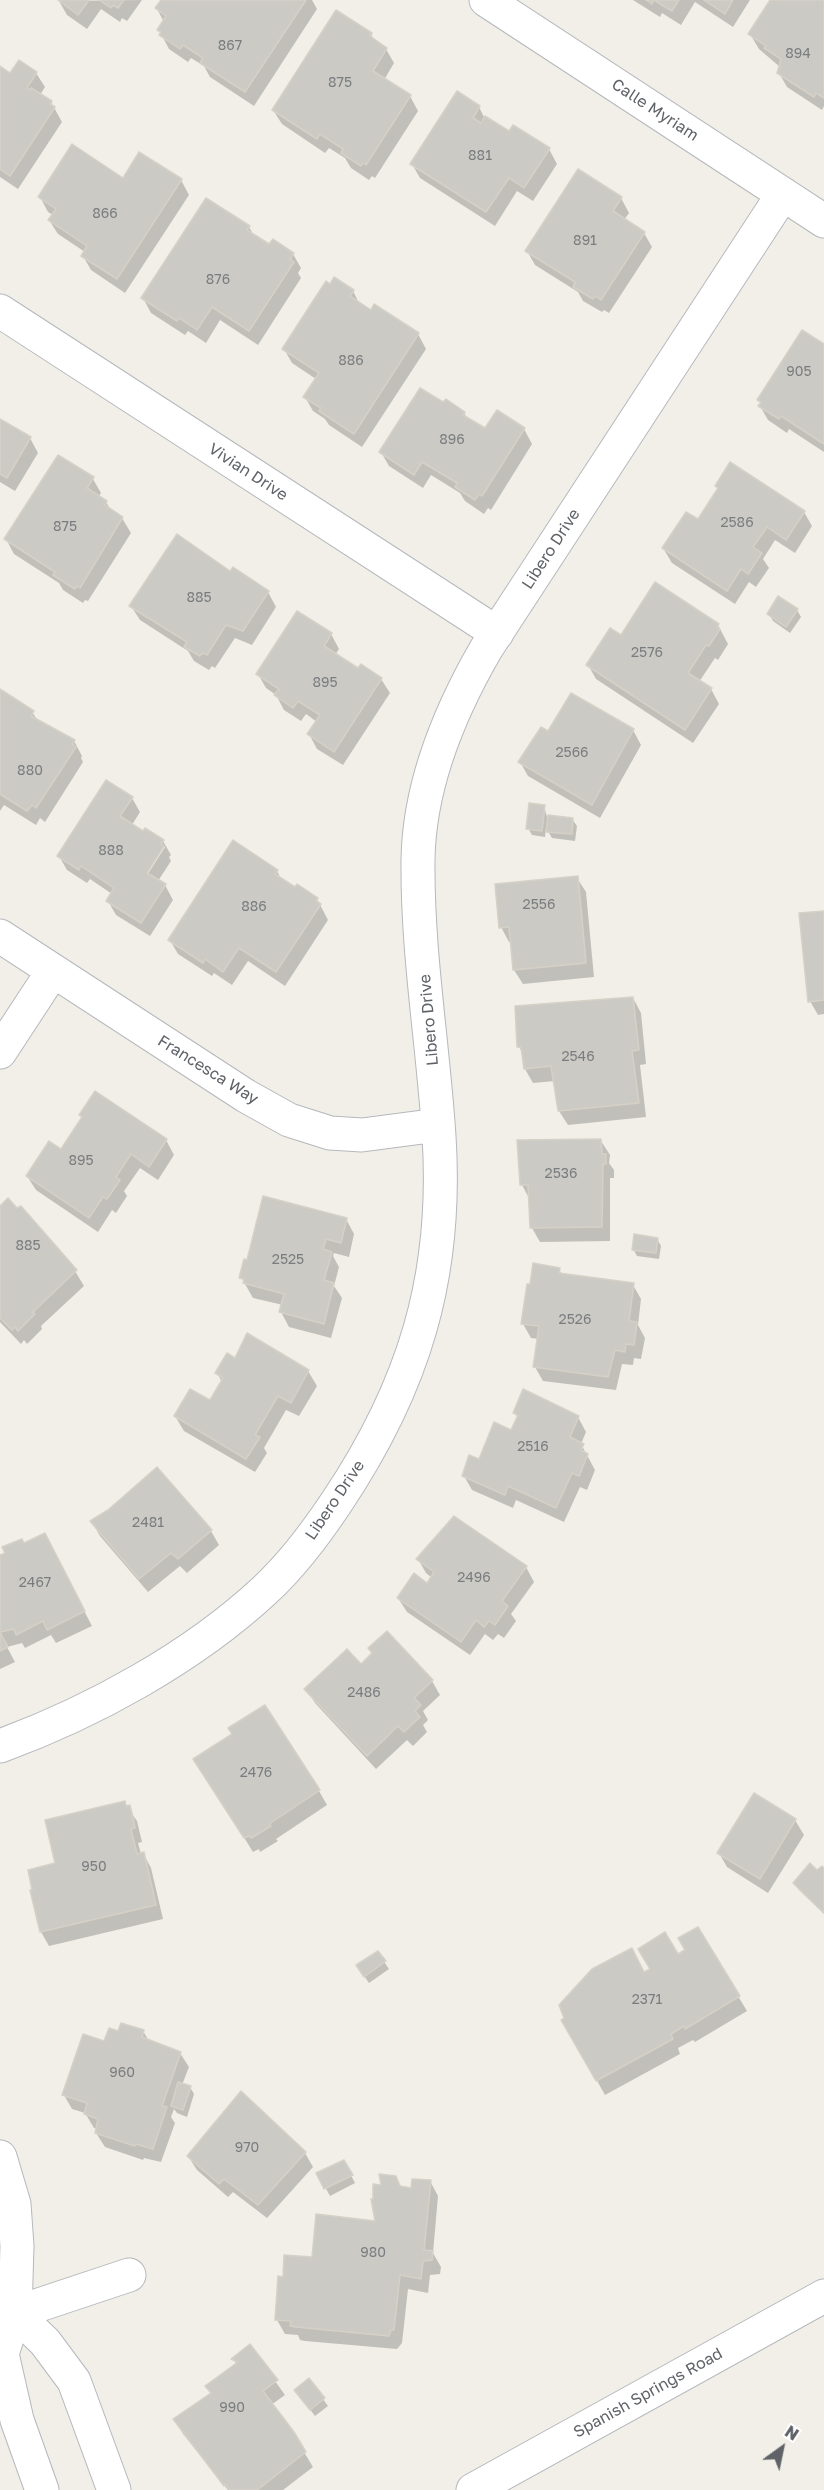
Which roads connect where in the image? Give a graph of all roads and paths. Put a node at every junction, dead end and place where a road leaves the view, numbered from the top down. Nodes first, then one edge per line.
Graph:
1 (486, 0) edge
2 (783, 194) junction
3 (824, 220) edge
4 (0, 311) edge
5 (496, 633) junction
6 (0, 936) edge
7 (53, 971) junction
8 (0, 1052) edge
9 (438, 1125) junction
10 (0, 1746) edge
11 (0, 2157) edge
12 (129, 2275) dead end
13 (824, 2296) edge
14 (5, 2311) edge
15 (42, 2490) edge
16 (114, 2490) edge
17 (473, 2490) edge

1 - 2 street, Calle Myriam
2 - 3 street, Calle Myriam
2 - 5 street, Libero Drive
4 - 5 street, Vivian Drive
5 - 9 street, Libero Drive
6 - 7 street, Francesca Way
7 - 8 street
7 - 9 street, Francesca Way
9 - 10 street, Libero Drive
11 - 14 street
12 - 14 street
13 - 17 street, Spanish Springs Road
14 - 15 street
14 - 16 street

